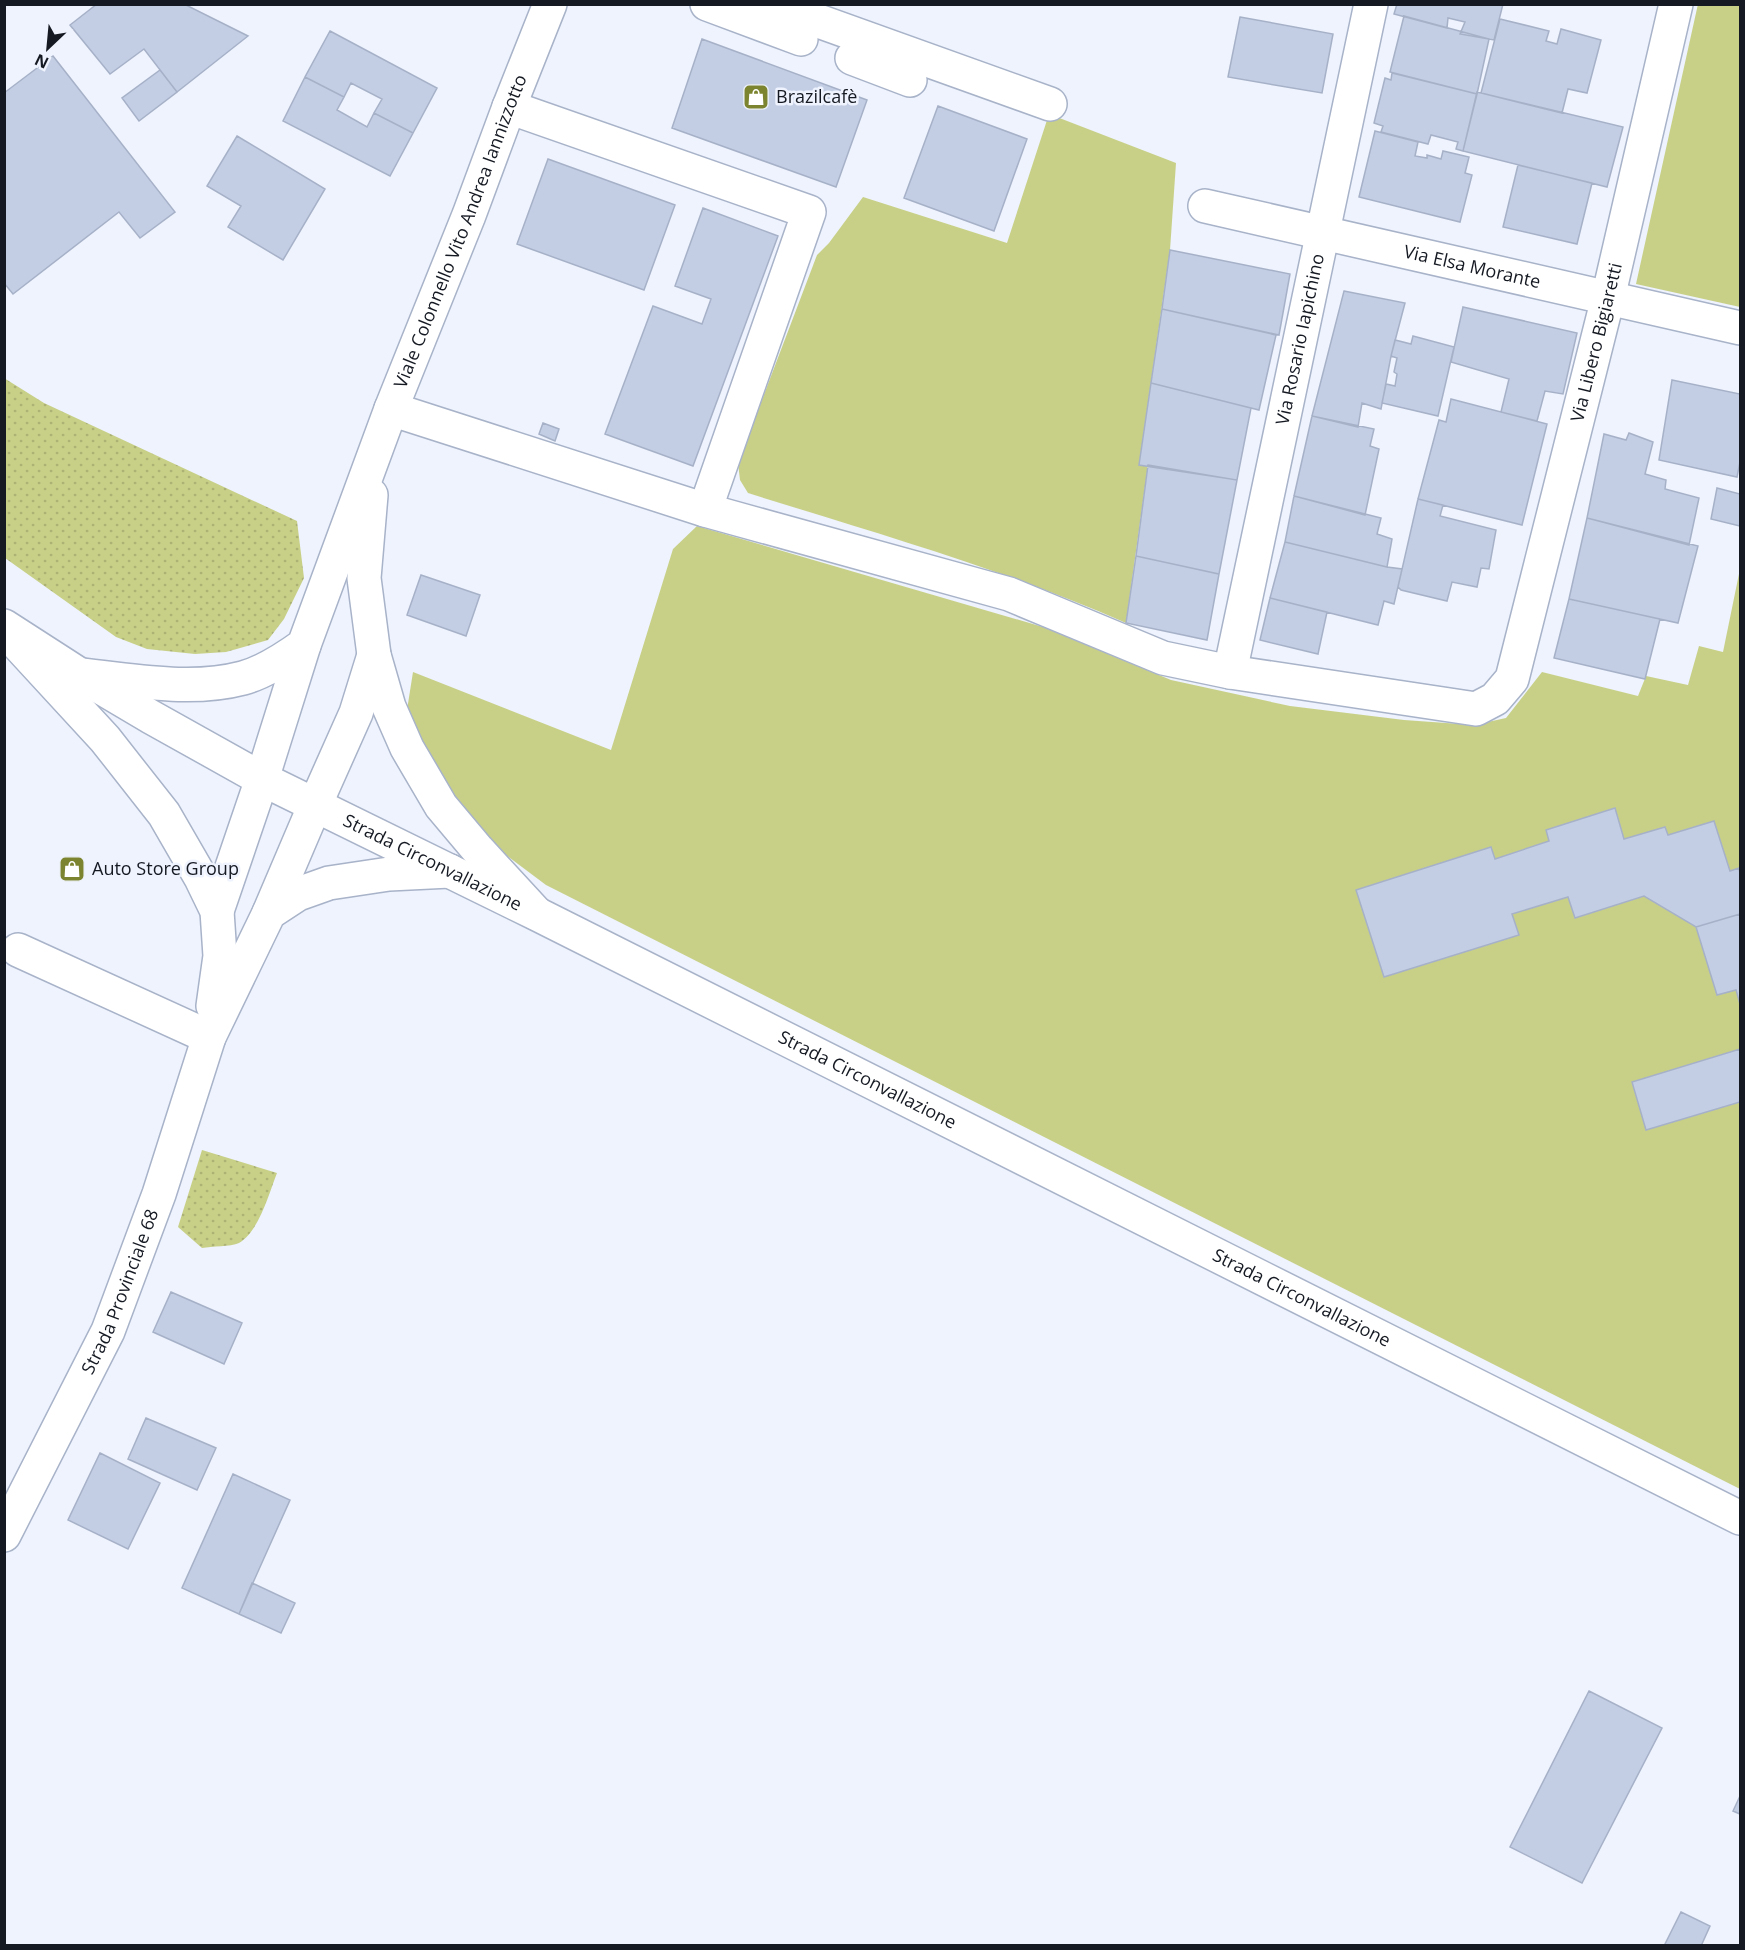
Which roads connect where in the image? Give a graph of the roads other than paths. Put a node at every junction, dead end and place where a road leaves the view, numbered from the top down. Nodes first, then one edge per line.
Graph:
1 (550, 4) edge
2 (707, 4) edge
3 (771, 4) edge
4 (1371, 4) edge
5 (1676, 4) edge
6 (910, 80) dead end
7 (1050, 104) dead end
8 (509, 107) junction
9 (1205, 206) dead end
10 (1323, 233) junction
11 (1608, 298) junction
12 (1740, 328) edge
13 (391, 409) junction
14 (374, 457) junction
15 (705, 510) junction
16 (4, 628) edge
17 (304, 645) junction
18 (374, 655) junction
19 (1230, 672) junction
20 (80, 675) junction
21 (262, 779) junction
22 (315, 804) junction
23 (450, 871) junction
24 (217, 911) junction
25 (269, 913) junction
26 (537, 914) junction
27 (18, 950) dead end
28 (209, 1037) junction
29 (1740, 1518) edge
30 (4, 1535) edge

1 - 8 street, Viale Colonnello Vito Andrea Iannizzotto
2 - 6 street
3 - 7 street
4 - 10 street, Via Rosario Iapichino
5 - 11 street, Via Libero Bigiaretti
8 - 13 street, Viale Colonnello Vito Andrea Iannizzotto
8 - 15 street
9 - 10 street, Via Elsa Morante
10 - 11 street, Via Elsa Morante
10 - 19 street, Via Rosario Iapichino
11 - 12 street, Via Elsa Morante
11 - 19 street, Via Libero Bigiaretti
13 - 14 street, Viale Colonnello Vito Andrea Iannizzotto
13 - 15 street
14 - 17 street
14 - 18 street
15 - 19 street
16 - 20 street, Strada Circonvallazione
16 - 24 street
17 - 20 street
17 - 21 street
18 - 22 street
18 - 26 street
20 - 21 street, Strada Circonvallazione
21 - 22 street, Strada Circonvallazione
21 - 24 street
22 - 23 street, Strada Circonvallazione
22 - 25 street
23 - 25 street
23 - 26 street, Strada Circonvallazione
24 - 28 street
25 - 28 street
26 - 29 street, Strada Circonvallazione
27 - 28 street
28 - 30 street, Strada Provinciale 68

